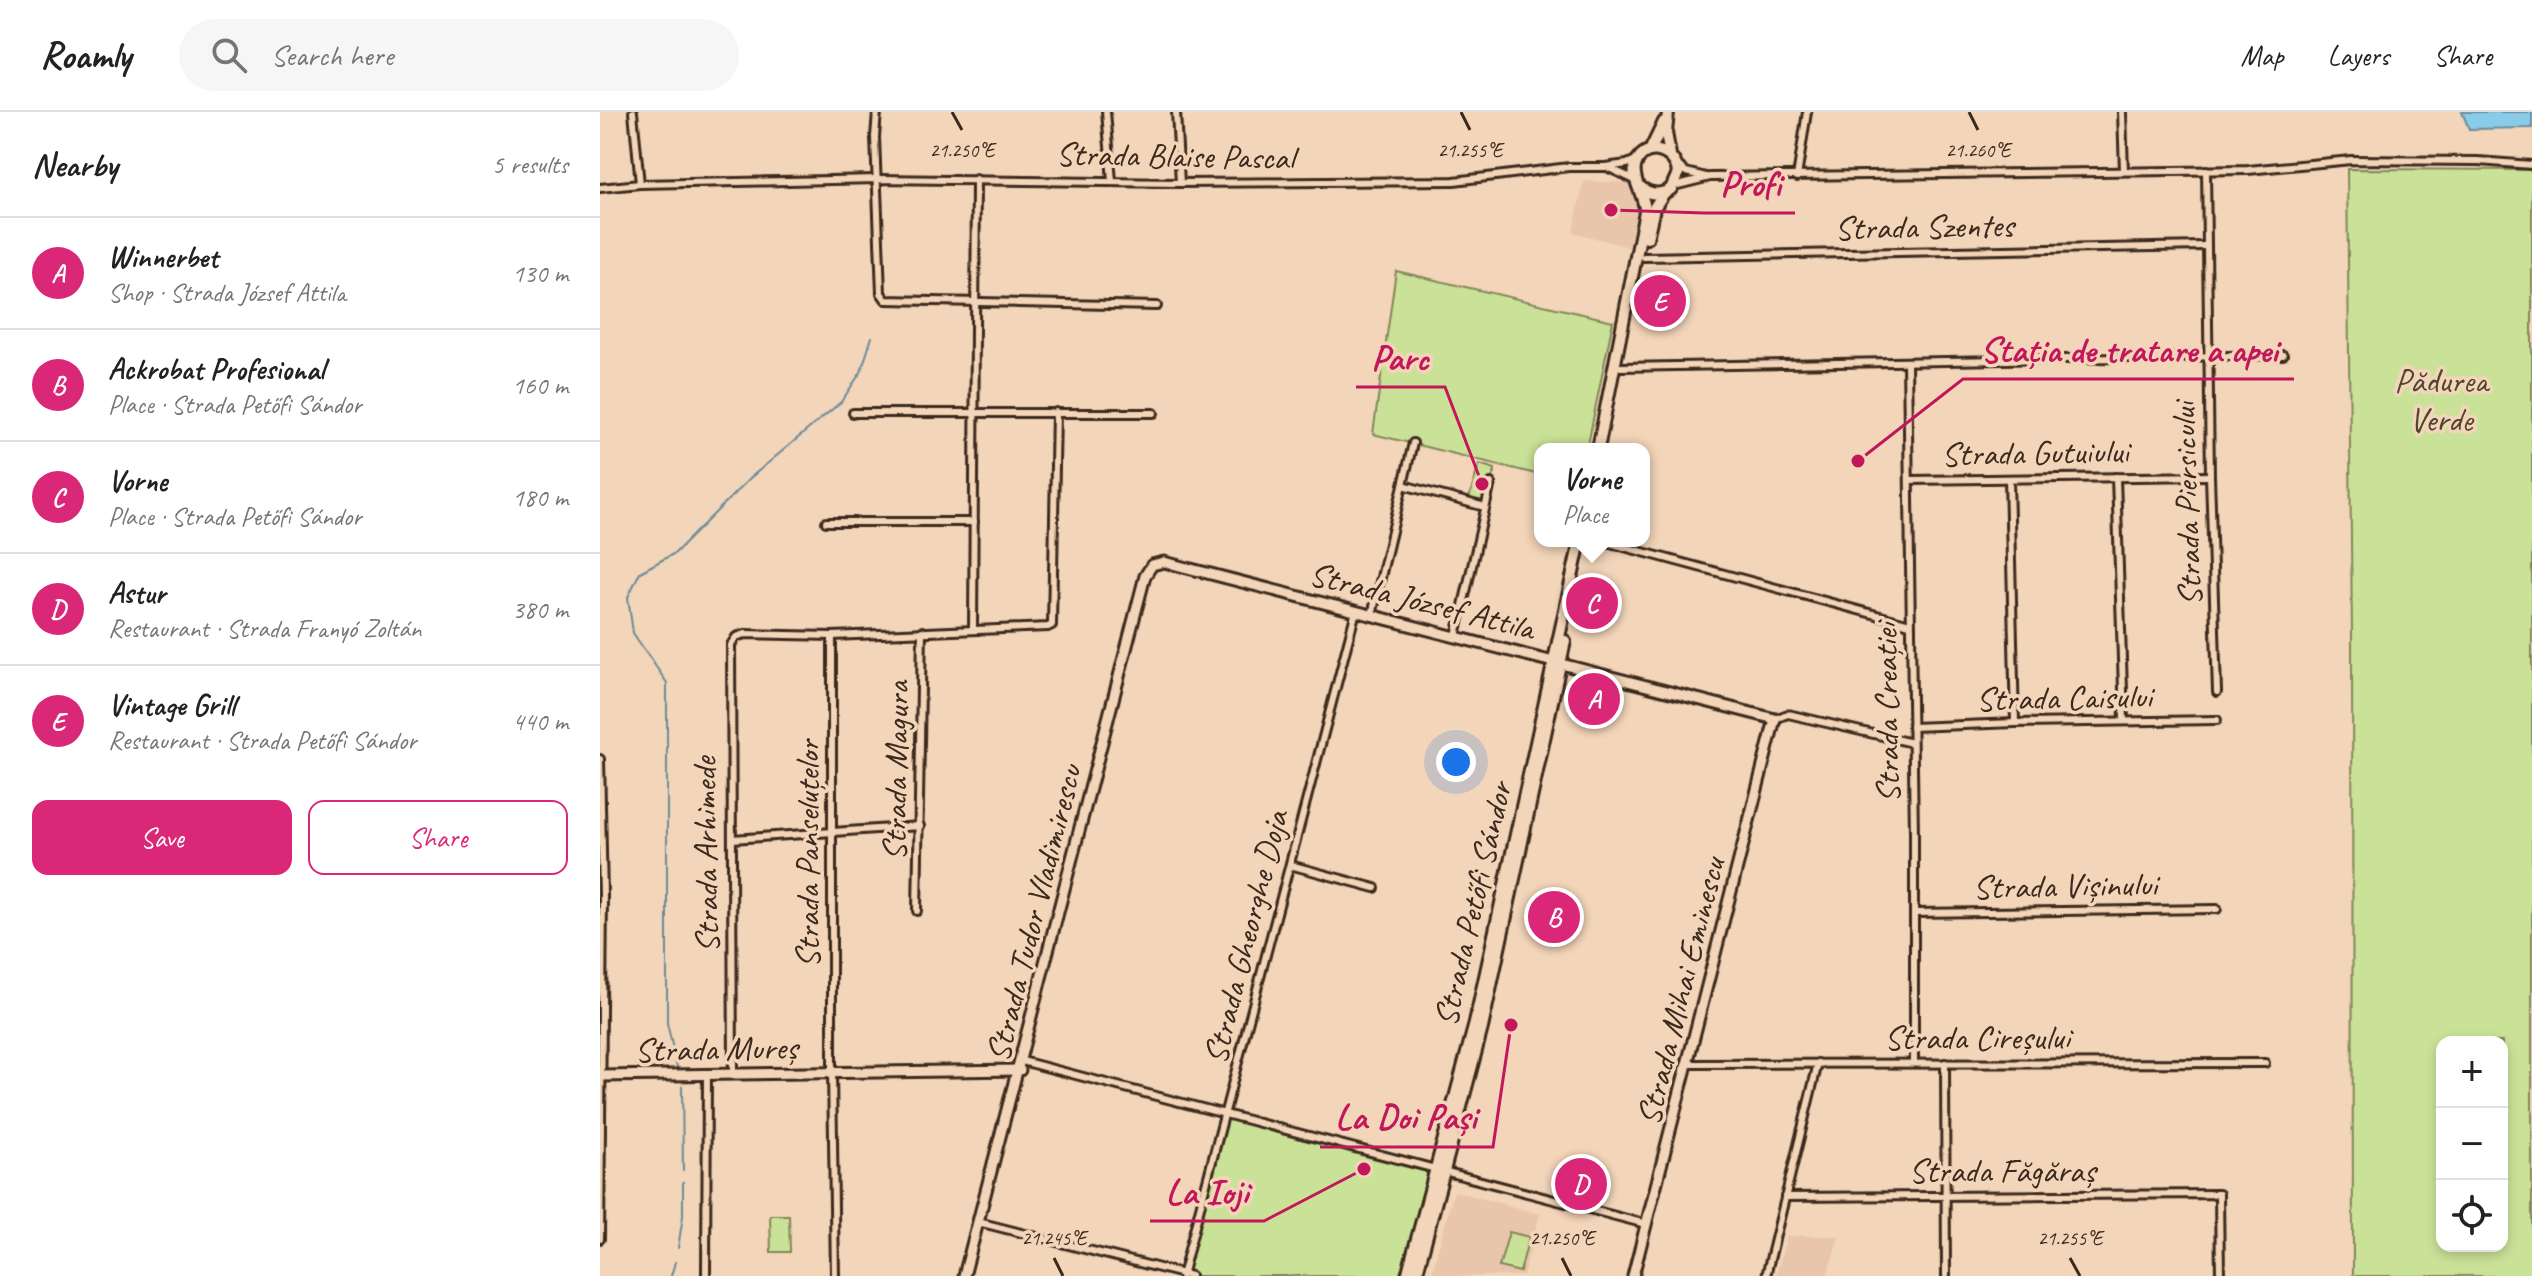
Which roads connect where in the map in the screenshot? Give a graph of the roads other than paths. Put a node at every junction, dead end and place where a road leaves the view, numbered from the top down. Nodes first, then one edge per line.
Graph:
1 (633, 112) edge
2 (877, 112) edge
3 (1106, 112) edge
4 (1176, 112) edge
5 (1667, 112) edge
6 (1807, 112) edge
7 (2122, 112) edge
8 (1650, 151) junction
9 (1670, 155) junction
10 (1639, 158) junction
11 (1677, 165) junction
12 (2532, 165) edge
13 (1605, 167) junction
14 (2206, 170) junction
15 (2124, 171) junction
16 (1710, 177) junction
17 (1797, 177) junction
18 (878, 179) junction
19 (976, 179) junction
20 (1112, 181) junction
21 (1180, 183) junction
22 (640, 184) junction
23 (1637, 184) junction
24 (600, 188) edge
25 (1669, 189) junction
26 (2205, 246) junction
27 (1644, 257) junction
28 (977, 303) junction
29 (1157, 306) dead end
30 (2283, 355) dead end
31 (2208, 356) junction
32 (1907, 362) junction
33 (1621, 367) junction
34 (976, 412) junction
35 (1056, 412) junction
36 (853, 413) dead end
37 (1154, 413) dead end
38 (1413, 443) dead end
39 (1599, 443) edge
40 (1605, 443) edge
41 (2210, 476) junction
42 (2116, 477) junction
43 (2009, 479) junction
44 (1909, 480) junction
45 (1491, 483) dead end
46 (1403, 485) junction
47 (1485, 507) junction
48 (826, 522) dead end
49 (974, 522) junction
50 (1579, 547) edge
51 (1585, 547) edge
52 (1624, 547) edge
53 (1152, 565) joint
54 (1356, 611) junction
55 (1372, 615) junction
56 (1910, 624) junction
57 (973, 629) junction
58 (922, 631) junction
59 (832, 636) junction
60 (1456, 636) junction
61 (1557, 662) junction
62 (2217, 692) dead end
63 (1775, 719) junction
64 (2124, 720) junction
65 (2217, 720) dead end
66 (2015, 723) junction
67 (1912, 727) junction
68 (1912, 743) junction
69 (600, 759) edge
70 (600, 792) edge
71 (920, 826) junction
72 (832, 833) junction
73 (732, 839) junction
74 (1290, 865) junction
75 (1375, 888) dead end
76 (602, 896) edge
77 (2217, 909) dead end
78 (917, 911) dead end
79 (1914, 913) junction
80 (601, 975) edge
81 (1818, 1063) junction
82 (1914, 1063) junction
83 (1945, 1063) junction
84 (2265, 1063) dead end
85 (1689, 1064) junction
86 (1021, 1065) junction
87 (832, 1072) junction
88 (707, 1074) junction
89 (733, 1074) junction
90 (601, 1076) edge
91 (1226, 1115) junction
92 (1439, 1170) junction
93 (600, 1177) edge
94 (1785, 1197) junction
95 (1947, 1197) junction
96 (978, 1222) junction
97 (1646, 1224) junction
98 (600, 1239) edge
99 (1182, 1275) edge
100 (706, 1276) edge
101 (835, 1276) edge
102 (964, 1276) edge
103 (1191, 1276) edge
104 (1407, 1276) edge
105 (1416, 1276) edge
106 (1633, 1276) edge
107 (1766, 1276) edge
108 (1946, 1276) edge
109 (2220, 1276) edge

1 - 22 street
2 - 18 street
3 - 20 street
4 - 21 street
5 - 8 main road
5 - 9 main road
6 - 17 street
7 - 15 street
8 - 9 main road
8 - 10 main road
9 - 11 main road
10 - 13 street, Strada Blaise Pascal
10 - 23 main road
11 - 16 street
11 - 25 main road
12 - 14 street
13 - 21 street, Strada Blaise Pascal
13 - 23 street, Strada Blaise Pascal
14 - 15 street
14 - 26 street, Strada Piersicului
15 - 17 street
16 - 17 street
16 - 25 street
18 - 19 street, Strada Blaise Pascal
18 - 22 street, Strada Blaise Pascal
18 - 28 street
19 - 20 street, Strada Blaise Pascal
19 - 28 street
20 - 21 street, Strada Blaise Pascal
22 - 24 street, Strada Blaise Pascal
23 - 25 main road
23 - 39 main road
25 - 27 main road
26 - 27 street, Strada Szentes
26 - 31 street, Strada Piersicului
27 - 33 main road
28 - 29 street
28 - 34 street
30 - 31 street
31 - 32 street
31 - 41 street, Strada Piersicului
32 - 33 street
32 - 44 street, Strada Creației
33 - 40 main road
34 - 35 street
34 - 36 street
34 - 49 street
35 - 37 street
35 - 57 street
38 - 46 street
41 - 42 street, Strada Gutuiului
41 - 62 street, Strada Piersicului
42 - 43 street, Strada Gutuiului
42 - 64 street
43 - 44 street, Strada Gutuiului
43 - 66 street
44 - 56 street, Strada Creației
45 - 47 street
46 - 47 street
46 - 55 street
47 - 60 street
48 - 49 street
49 - 57 street
50 - 61 main road, Strada Petőfi Sándor
51 - 61 main road, Strada Petőfi Sándor
52 - 56 street
53 - 54 street, Strada József Attila
53 - 86 street, Strada Tudor Vladimirescu
54 - 55 street, Strada József Attila
54 - 74 street, Strada Gheorghe Doja
55 - 60 street, Strada József Attila
56 - 67 street, Strada Creației
57 - 58 street
58 - 59 street
58 - 71 street, Strada Magura
59 - 72 street, Strada Panseluțelor
59 - 73 street, Strada Arhimede
60 - 61 street, Strada József Attila
61 - 63 street, Strada József Attila
61 - 92 main road, Strada Petőfi Sándor
63 - 68 street, Strada József Attila
63 - 85 street, Strada Mihai Eminescu
64 - 65 street, Strada Caisului
64 - 66 street, Strada Caisului
66 - 67 street, Strada Caisului
67 - 68 street, Strada Creației
68 - 79 street, Strada Creației
69 - 70 street
70 - 76 street
71 - 72 street
71 - 78 street, Strada Magura
72 - 73 street
72 - 87 street, Strada Panseluțelor
73 - 89 street, Strada Arhimede
74 - 75 street
74 - 91 street, Strada Gheorghe Doja
76 - 80 street
77 - 79 street, Strada Vișinului
79 - 82 street, Strada Creației
80 - 90 street
81 - 82 street, Strada Cireșului
81 - 85 street, Strada Cireșului
81 - 94 street
82 - 83 street, Strada Cireșului
83 - 84 street, Strada Cireșului
83 - 95 street
85 - 97 street, Strada Mihai Eminescu
86 - 87 street, Strada Mureș
86 - 91 street
86 - 96 street, Strada Tudor Vladimirescu
87 - 89 street, Strada Mureș
87 - 101 street, Strada Panseluțelor
88 - 89 street, Strada Mureș
88 - 90 street, Strada Mureș
88 - 100 street
90 - 93 street
91 - 92 street
91 - 99 street, Strada Gheorghe Doja
92 - 97 street
92 - 104 main road, Strada Petőfi Sándor
92 - 105 main road, Strada Petőfi Sándor
93 - 98 street
94 - 95 street, Strada Făgăraș
94 - 107 street
95 - 108 street
95 - 109 street, Strada Făgăraș
96 - 99 street
96 - 102 street, Strada Tudor Vladimirescu
97 - 106 street, Strada Mihai Eminescu
99 - 103 street

